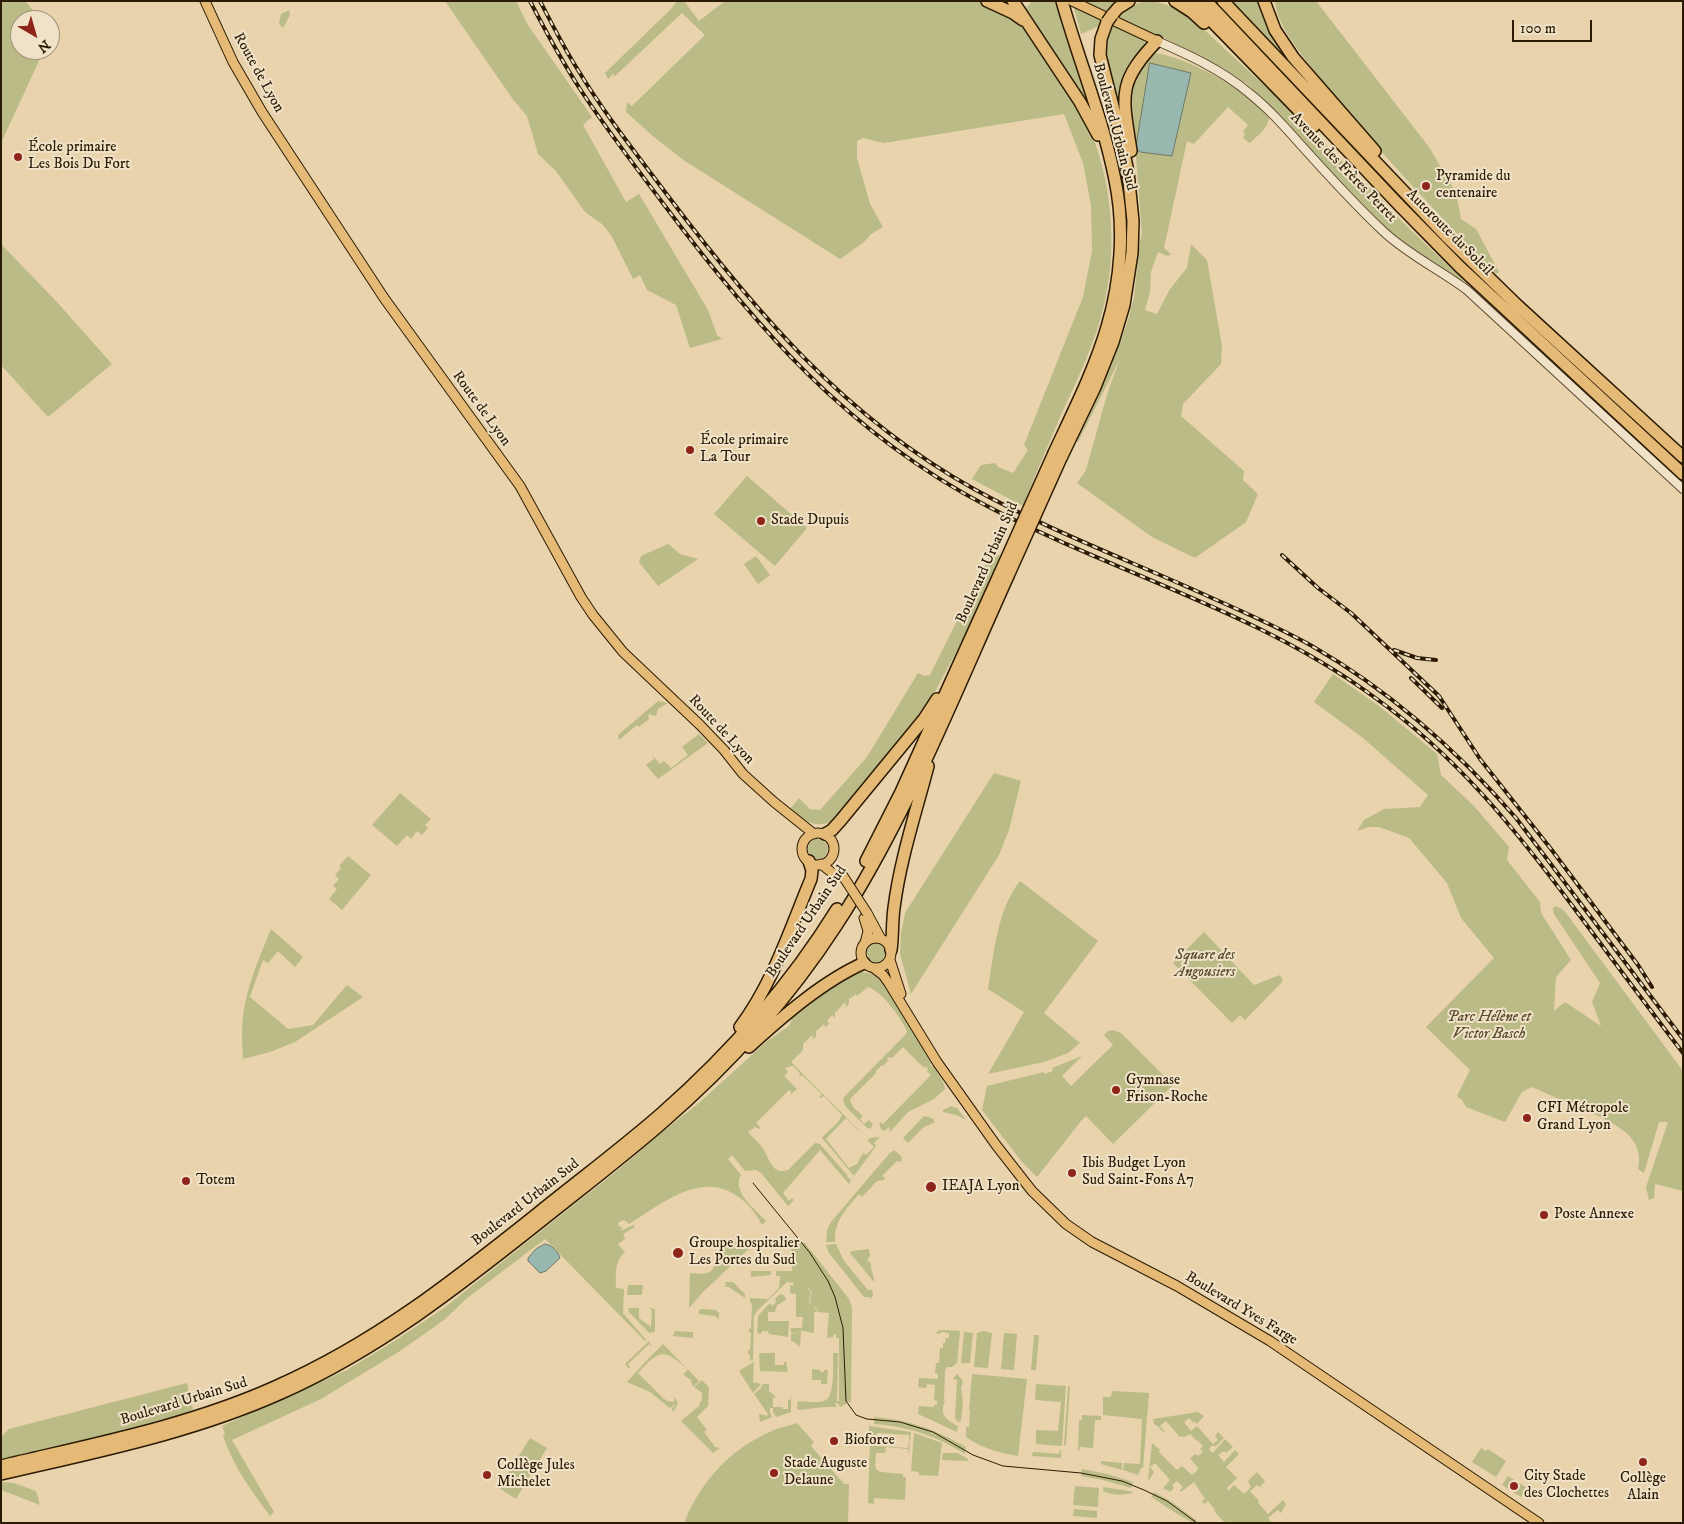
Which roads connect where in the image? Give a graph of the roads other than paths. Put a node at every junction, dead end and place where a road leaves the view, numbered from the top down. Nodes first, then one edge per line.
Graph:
1 (205, 1) edge
2 (987, 1) edge
3 (1013, 1) edge
4 (1129, 1) edge
5 (1175, 1) edge
6 (1192, 1) edge
7 (1206, 1) edge
8 (1223, 1) edge
9 (1264, 1) edge
10 (1272, 1) edge
11 (1067, 2) edge
12 (1030, 25) junction
13 (1157, 41) junction
14 (1259, 70) junction
15 (1323, 91) junction
16 (1116, 181) junction
17 (1405, 193) junction
18 (1399, 205) junction
19 (1092, 390) junction
20 (1058, 456) junction
21 (1683, 457) edge
22 (1683, 474) edge
23 (1683, 489) edge
24 (1004, 574) junction
25 (951, 682) junction
26 (936, 735) junction
27 (774, 802) junction
28 (819, 834) junction
29 (804, 842) junction
30 (832, 857) junction
31 (809, 861) junction
32 (822, 864) junction
33 (837, 873) junction
34 (865, 916) junction
35 (880, 939) junction
36 (865, 943) junction
37 (890, 955) junction
38 (864, 963) junction
39 (875, 969) junction
40 (907, 1011) junction
41 (708, 1070) junction
42 (706, 1083) junction
43 (1, 1466) edge
44 (1, 1474) edge
45 (1539, 1523) edge

1 - 27 main road, Route de Lyon
2 - 12 highway
3 - 12 highway
4 - 19 highway
5 - 14 highway
6 - 14 highway
7 - 18 highway, Autoroute du Soleil
8 - 17 highway, Autoroute du Soleil
9 - 15 highway
10 - 15 highway
11 - 13 main road, Avenue des Frères Perret
11 - 16 highway, Boulevard Urbain Sud
11 - 19 highway
12 - 16 highway
13 - 19 highway
13 - 23 street, Avenue des Frères Perret
14 - 18 highway
15 - 17 highway
16 - 20 highway, Boulevard Urbain Sud
17 - 21 highway, Autoroute du Soleil
18 - 22 highway, Autoroute du Soleil
19 - 20 highway, Boulevard Urbain Sud
20 - 24 highway, Boulevard Urbain Sud, bridge
24 - 25 highway, Boulevard Urbain Sud
24 - 26 highway, Boulevard Urbain Sud
25 - 28 highway
25 - 41 highway, Boulevard Urbain Sud
26 - 37 highway
26 - 42 highway, Boulevard Urbain Sud
27 - 28 main road, Route de Lyon
27 - 29 main road, Route de Lyon
28 - 29 main road
28 - 30 main road
29 - 31 main road
30 - 32 main road
30 - 33 main road
31 - 32 main road
31 - 41 highway
32 - 33 main road
33 - 34 main road
34 - 35 main road
34 - 36 main road
35 - 36 main road
35 - 37 main road
36 - 38 main road
37 - 39 main road
37 - 40 main road
38 - 39 main road
38 - 42 highway
39 - 40 main road
40 - 45 main road, Boulevard Yves Farge
41 - 43 highway, Boulevard Urbain Sud
42 - 44 highway, Boulevard Urbain Sud

